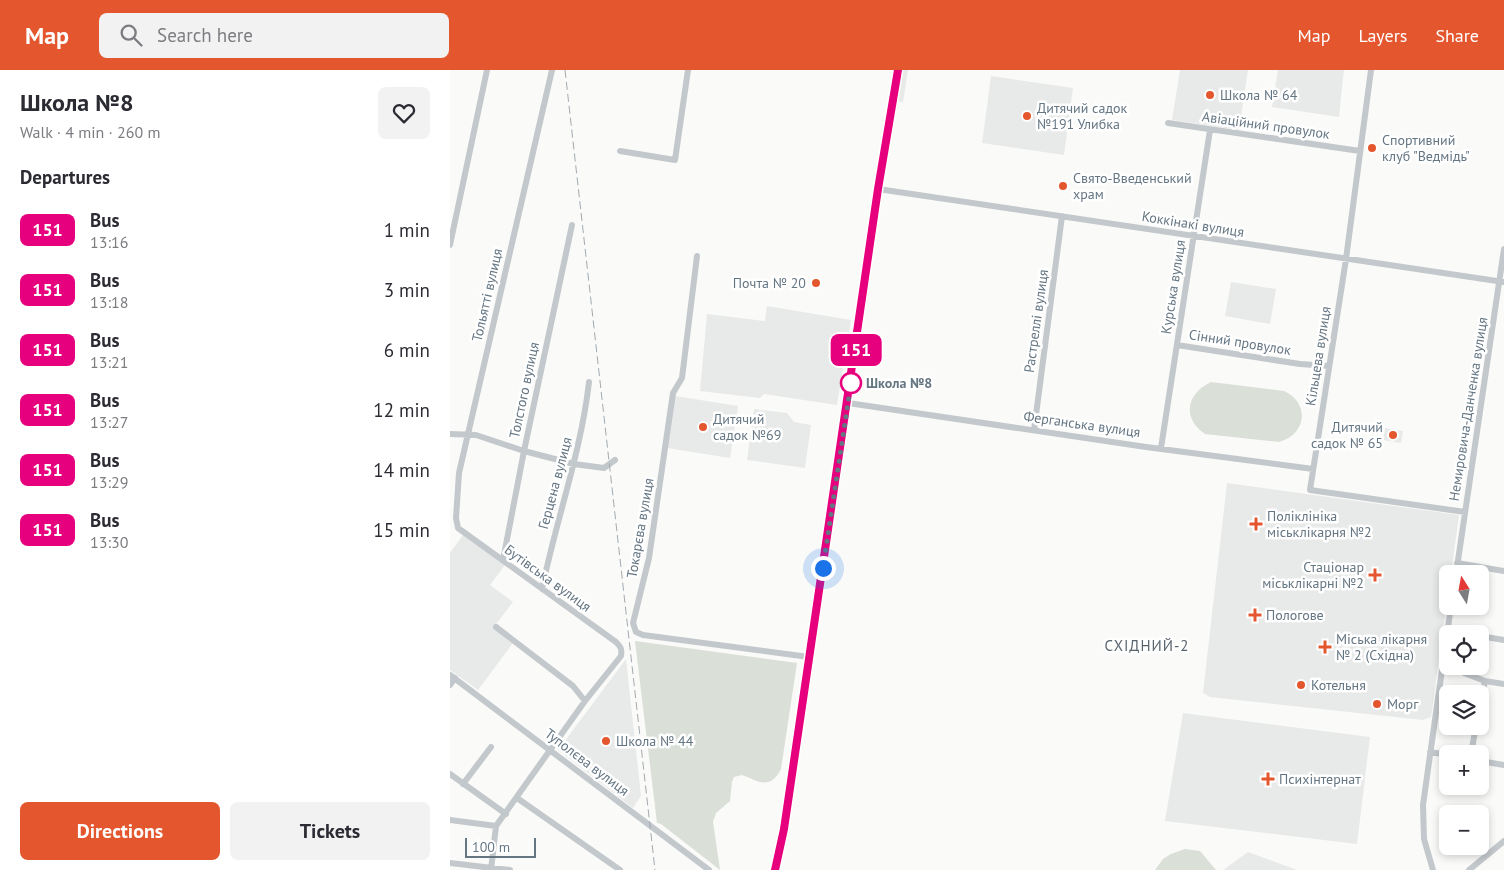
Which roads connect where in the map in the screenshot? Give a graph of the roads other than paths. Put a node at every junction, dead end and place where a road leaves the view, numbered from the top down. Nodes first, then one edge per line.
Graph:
1 (487, 70) edge
2 (552, 70) edge
3 (688, 70) edge
4 (898, 70) edge
5 (1371, 70) edge
6 (1168, 123) dead end
7 (1210, 130) junction
8 (1360, 150) junction
9 (620, 151) dead end
10 (878, 189) junction
11 (1062, 216) junction
12 (572, 225) dead end
13 (1193, 236) junction
14 (450, 245) edge
15 (1504, 249) edge
16 (697, 256) dead end
17 (1346, 259) junction
18 (1502, 282) edge
19 (1177, 345) junction
20 (1329, 366) junction
21 (589, 382) dead end
22 (848, 403) junction
23 (1034, 430) junction
24 (450, 434) edge
25 (467, 435) junction
26 (1161, 448) junction
27 (524, 451) junction
28 (615, 460) dead end
29 (574, 464) junction
30 (1313, 469) junction
31 (1465, 512) junction
32 (458, 528) joint
33 (503, 560) junction
34 (1457, 563) joint
35 (1504, 571) edge
36 (542, 589) junction
37 (496, 627) dead end
38 (1489, 638) edge
39 (1504, 640) edge
40 (809, 657) junction
41 (1442, 675) edge
42 (1469, 675) edge
43 (452, 676) edge
44 (1485, 681) junction
45 (1504, 684) edge
46 (450, 685) edge
47 (1484, 685) edge
48 (585, 701) junction
49 (491, 747) dead end
50 (550, 749) junction
51 (1430, 752) junction
52 (1439, 754) edge
53 (1489, 762) edge
54 (1504, 765) edge
55 (450, 774) edge
56 (463, 784) junction
57 (517, 798) junction
58 (506, 814) junction
59 (450, 820) edge
60 (496, 826) junction
61 (1504, 841) edge
62 (450, 863) edge
63 (491, 869) edge
64 (510, 870) edge
65 (620, 870) edge
66 (709, 870) edge
67 (775, 870) edge
68 (1434, 870) edge
69 (1469, 870) edge

1 - 14 street
2 - 25 street, Тольятті вулиця
3 - 9 street
4 - 10 main road
5 - 8 street, Кільцева вулиця
6 - 7 street, Авіаційний провулок
7 - 8 street, Авіаційний провулок
7 - 13 street, Курська вулиця
8 - 17 street, Кільцева вулиця
10 - 11 street, Коккінакі вулиця
10 - 22 main road
11 - 13 street, Коккінакі вулиця
11 - 23 street, Растреллі вулиця
12 - 27 street, Толстого вулиця
13 - 17 street, Коккінакі вулиця
13 - 19 street, Курська вулиця
15 - 18 street, Немировича-Данченка вулиця
16 - 40 street, Токарєва вулиця
17 - 18 street, Коккінакі вулиця
17 - 20 street, Кільцева вулиця
18 - 31 street, Немировича-Данченка вулиця
19 - 20 street, Сінний провулок
19 - 26 street, Курська вулиця
20 - 30 street, Кільцева вулиця
21 - 29 street, Герцена вулиця
22 - 23 street, Ферганська вулиця
22 - 40 main road
23 - 26 street, Ферганська вулиця
24 - 25 street
25 - 27 street
25 - 32 street, Тольятті вулиця
26 - 30 street, Ферганська вулиця
27 - 29 street
27 - 33 street, Толстого вулиця
28 - 29 street
29 - 36 street, Герцена вулиця
30 - 31 street, Кільцева вулиця
31 - 34 street, Немировича-Данченка вулиця
32 - 33 street, Бутівська вулиця
33 - 36 street, Бутівська вулиця
34 - 35 street
36 - 48 street, Бутівська вулиця
37 - 48 street
38 - 39 street
40 - 67 main road
41 - 51 street
42 - 44 street
43 - 46 street
43 - 50 street, Туполєва вулиця
44 - 45 street
44 - 47 street
48 - 50 street
49 - 56 street
50 - 57 street
50 - 66 street, Туполєва вулиця
51 - 52 street
51 - 68 street
53 - 54 street
55 - 56 street
56 - 58 street
57 - 58 street
57 - 65 street
58 - 60 street
59 - 60 street
60 - 63 street
61 - 69 street
62 - 63 street
63 - 64 street

